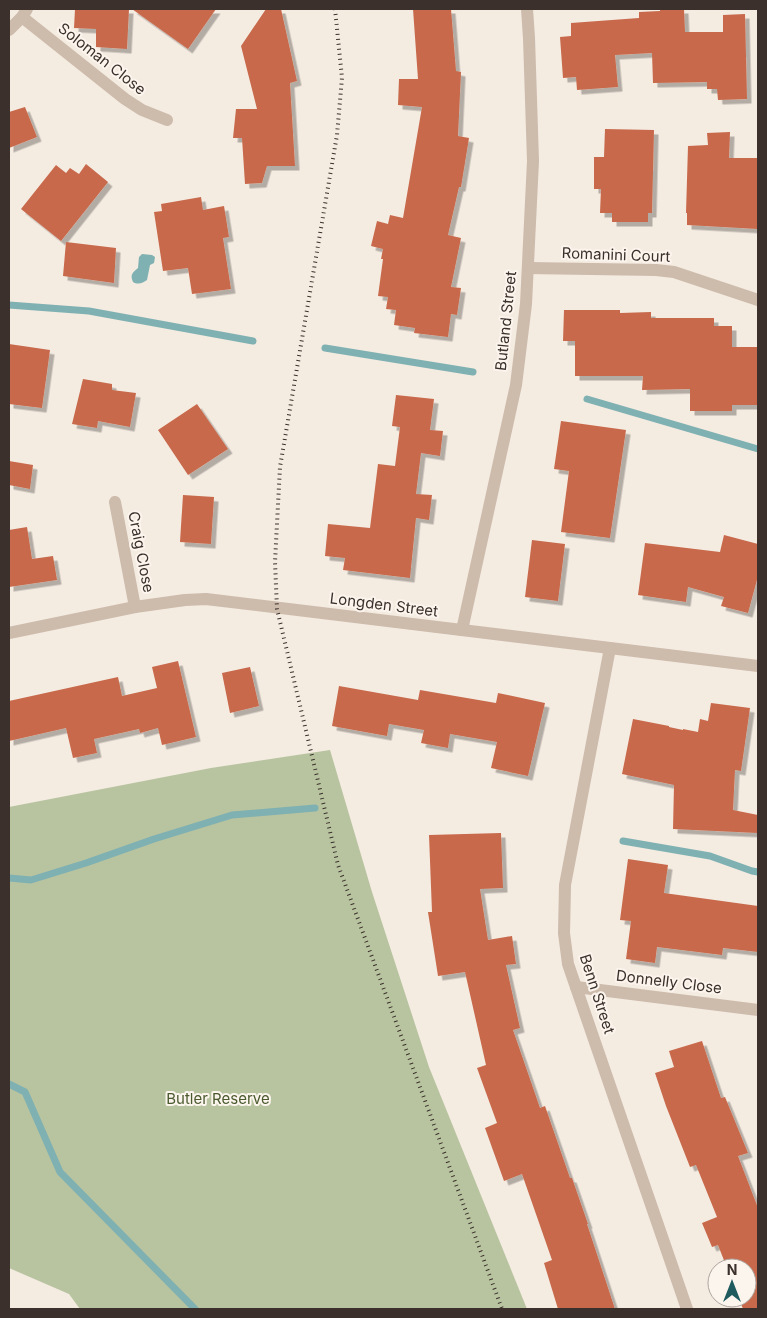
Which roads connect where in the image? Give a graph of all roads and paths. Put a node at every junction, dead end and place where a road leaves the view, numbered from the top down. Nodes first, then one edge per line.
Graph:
1 (526, 9) edge
2 (24, 13) edge
3 (9, 30) edge
4 (167, 120) dead end
5 (528, 268) junction
6 (758, 300) edge
7 (115, 502) dead end
8 (135, 607) junction
9 (462, 630) junction
10 (9, 633) edge
11 (610, 648) junction
12 (758, 666) edge
13 (576, 988) junction
14 (758, 1010) edge
15 (687, 1309) edge

1 - 5 street, Butland Street
2 - 3 street
2 - 4 street, Soloman Close
5 - 6 street, Romanini Court
5 - 9 street, Butland Street
7 - 8 street, Craig Close
8 - 9 street, Longden Street
8 - 10 street, Longden Street
9 - 11 street, Longden Street
11 - 12 street, Longden Street
11 - 13 street, Benn Street
13 - 14 street, Donnelly Close
13 - 15 street, Benn Street

